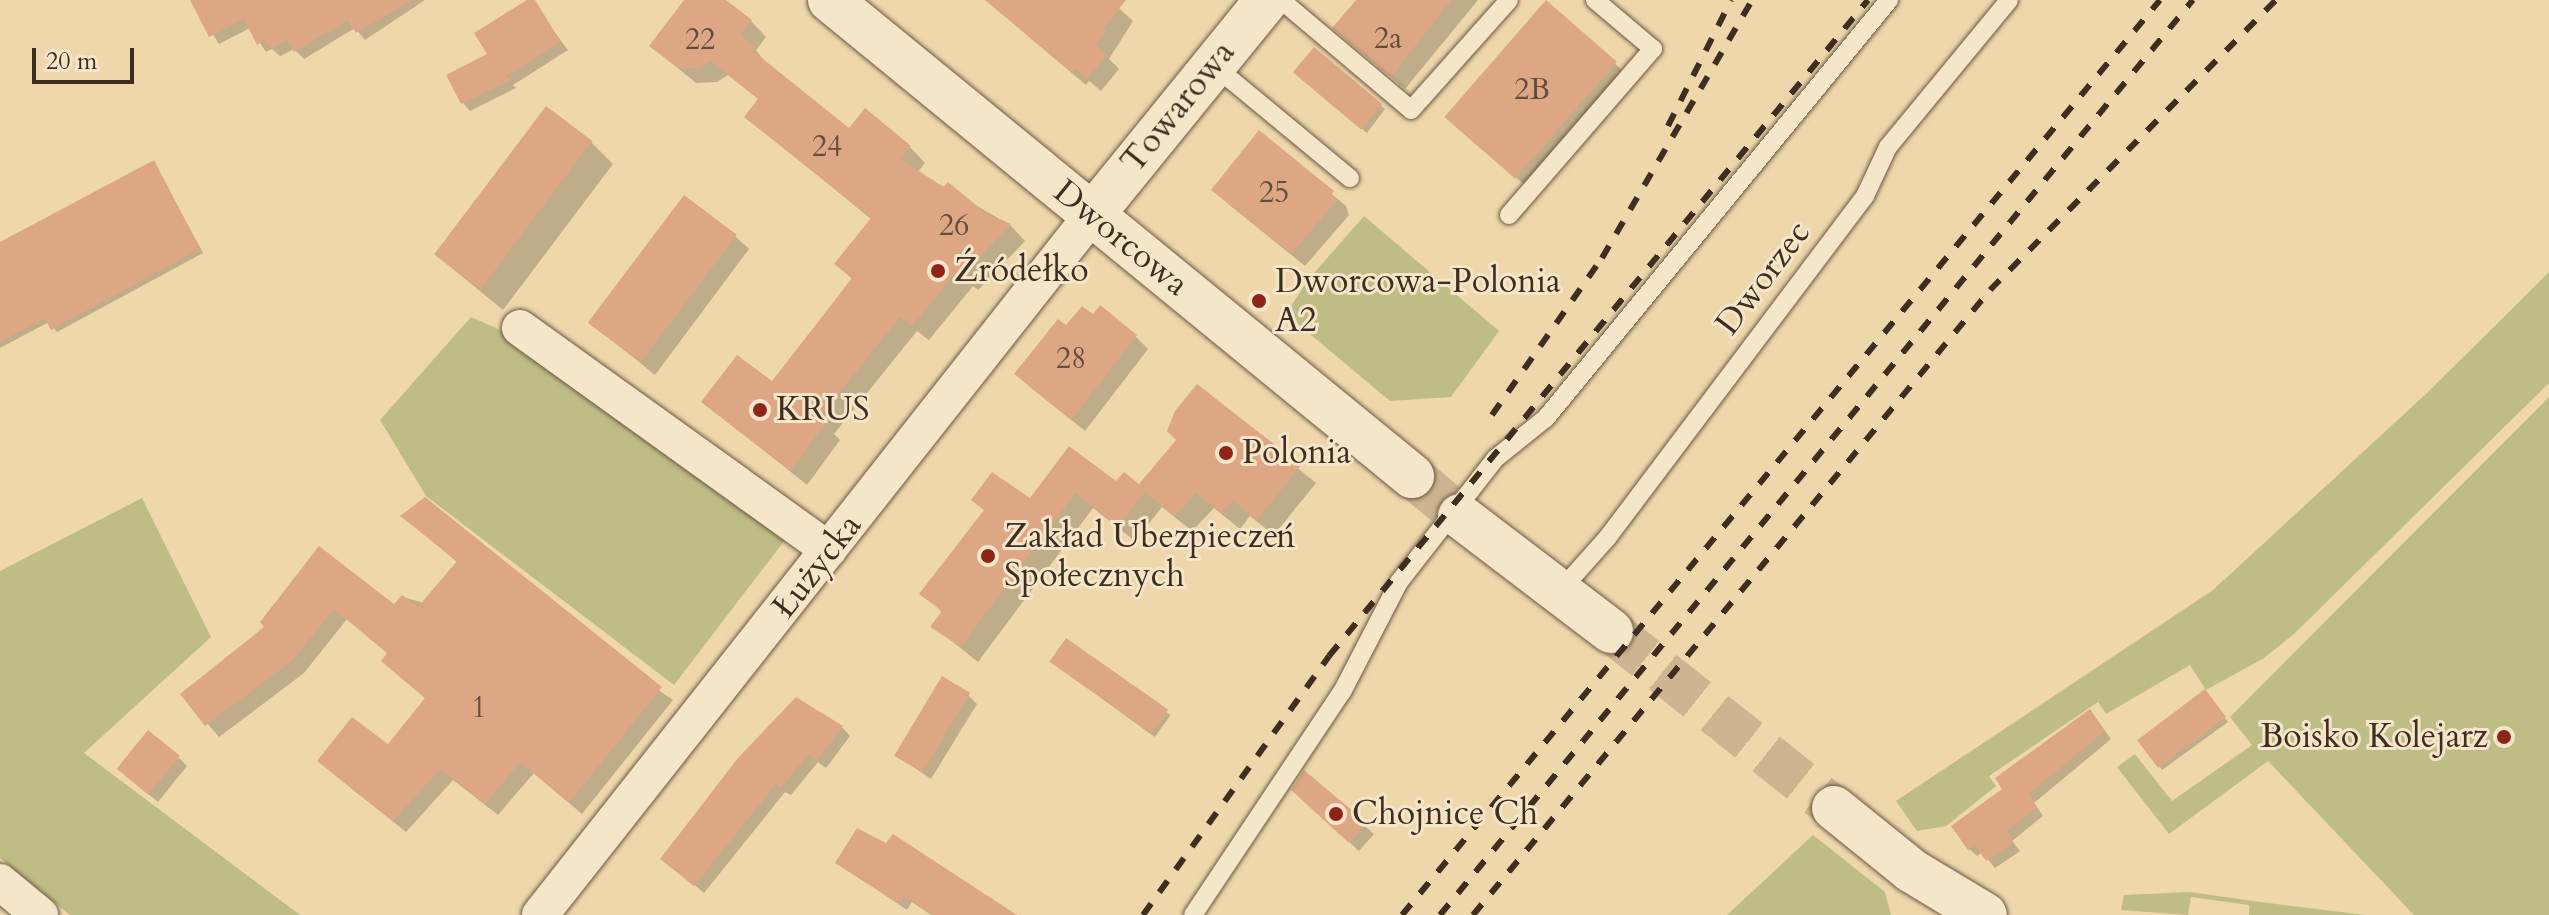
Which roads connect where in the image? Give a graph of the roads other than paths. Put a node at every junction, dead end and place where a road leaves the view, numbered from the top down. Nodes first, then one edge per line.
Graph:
1 (830, 0) edge
2 (1509, 0) edge
3 (1595, 0) edge
4 (1889, 0) edge
5 (2009, 0) edge
6 (1264, 2) edge
7 (1212, 64) junction
8 (1350, 178) dead end
9 (1092, 215) junction
10 (1509, 215) dead end
11 (520, 328) dead end
12 (1412, 476) tunnel mouth
13 (1460, 516) tunnel mouth
14 (829, 550) junction
15 (1560, 591) junction
16 (1611, 631) tunnel mouth
17 (1834, 808) tunnel mouth
18 (0, 882) edge
19 (1960, 909) edge
20 (40, 915) edge
21 (540, 915) edge
22 (1193, 915) edge

1 - 9 street, Dworcowa
2 - 6 lane
3 - 10 lane
4 - 22 lane
5 - 15 lane, Dworzec
6 - 7 street, Towarowa
7 - 8 lane
7 - 9 street, Towarowa
9 - 12 street, Dworcowa
9 - 14 street, Łużycka
11 - 14 street
13 - 15 street
14 - 21 street, Łużycka
15 - 16 street
17 - 19 street
18 - 20 street

